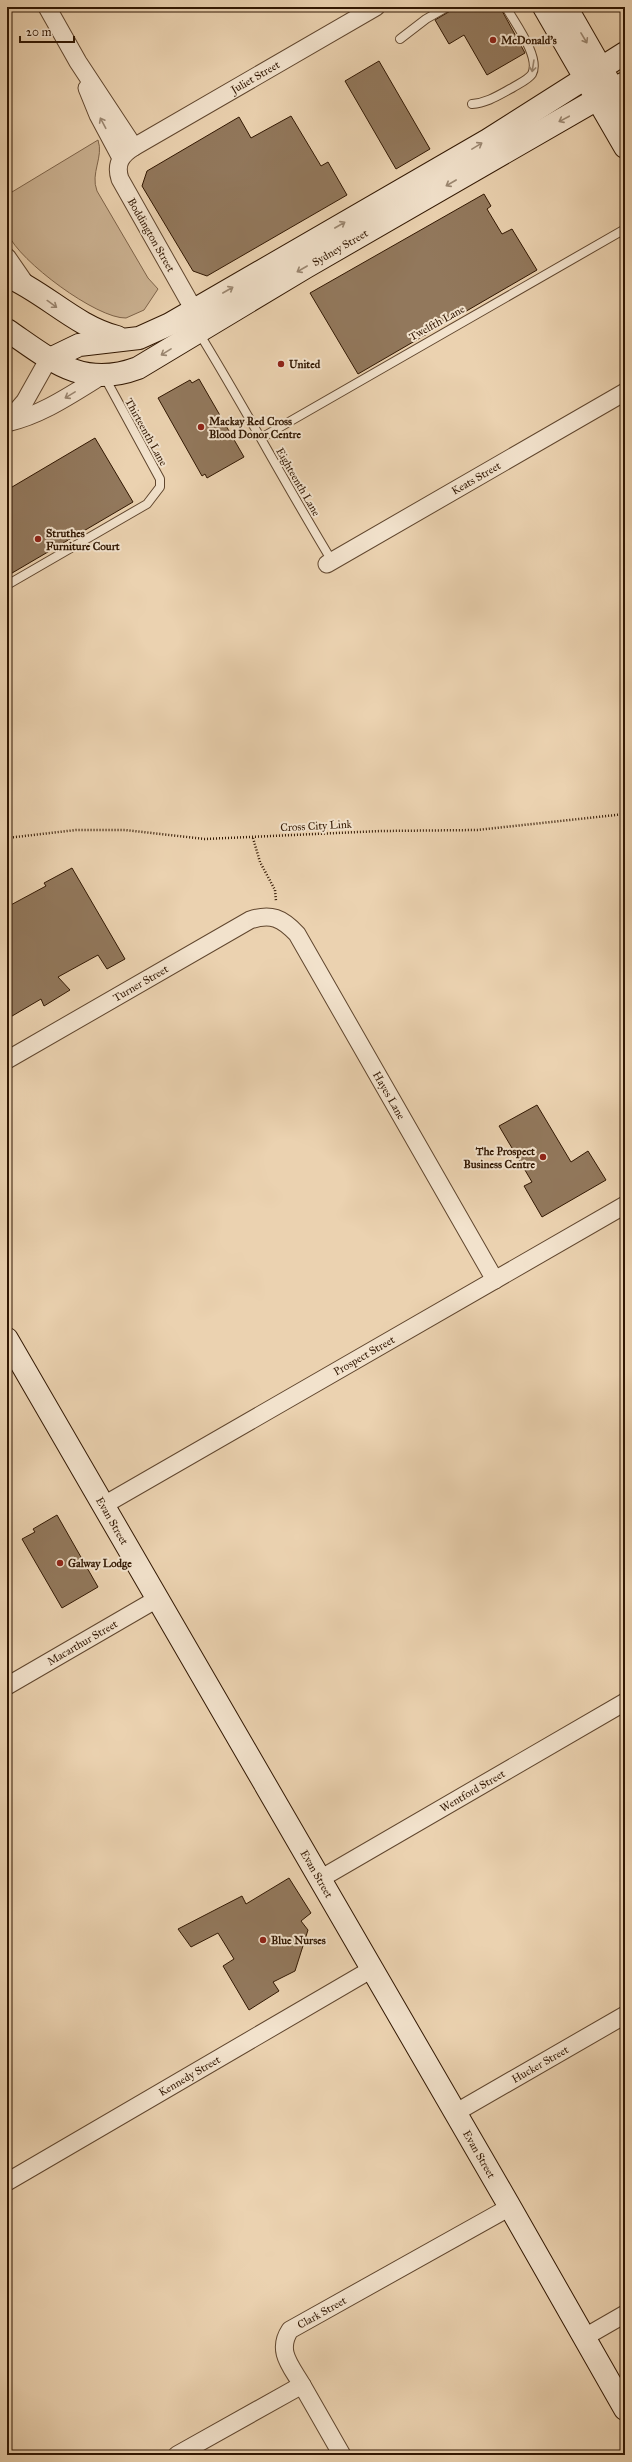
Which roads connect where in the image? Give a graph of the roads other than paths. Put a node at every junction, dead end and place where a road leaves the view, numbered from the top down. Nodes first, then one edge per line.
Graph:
1 (47, 7) edge
2 (376, 7) edge
3 (447, 7) edge
4 (506, 7) edge
5 (544, 7) edge
6 (566, 7) edge
7 (400, 39) dead end
8 (625, 53) edge
9 (75, 56) junction
10 (593, 74) junction
11 (612, 91) edge
12 (472, 104) dead end
13 (625, 110) edge
14 (134, 147) junction
15 (625, 147) edge
16 (121, 158) junction
17 (625, 229) edge
18 (7, 256) edge
19 (7, 276) edge
20 (28, 287) junction
21 (7, 315) edge
22 (196, 320) junction
23 (7, 330) edge
24 (128, 339) junction
25 (41, 354) junction
26 (103, 375) junction
27 (625, 392) edge
28 (7, 423) edge
29 (261, 438) junction
30 (329, 562) joint
31 (7, 585) edge
32 (276, 917) joint
33 (7, 1060) edge
34 (625, 1205) edge
35 (495, 1280) junction
36 (7, 1339) edge
37 (104, 1505) junction
38 (158, 1599) junction
39 (7, 1686) edge
40 (625, 1702) edge
41 (320, 1879) junction
42 (372, 1969) junction
43 (625, 2015) edge
44 (456, 2113) junction
45 (7, 2182) edge
46 (510, 2207) junction
47 (625, 2314) edge
48 (585, 2337) junction
49 (302, 2385) junction
50 (625, 2409) edge
51 (177, 2455) edge
52 (342, 2455) edge

1 - 9 street
2 - 14 street, Juliet Street
3 - 7 lane
4 -> 12 lane
5 - 10 main road
6 -> 10 main road
8 - 10 main road, Sydney Street
9 - 14 street
16 -> 9 street
10 - 11 main road
22 -> 10 main road, Sydney Street
11 - 13 main road
11 - 15 main road
11 -> 22 main road, Sydney Street
14 - 16 street
16 - 22 street, Boddington Street
17 - 29 lane, Twelfth Lane
18 - 20 street
19 - 20 main road
20 -> 24 main road
21 - 25 main road
22 - 24 main road, Sydney Street
22 -> 26 main road, Sydney Street
22 - 29 lane, Eighteenth Lane
23 - 25 main road
24 - 25 main road, Sydney Street
25 - 26 main road, Sydney Street
25 - 28 street
26 -> 28 street
26 - 31 lane, Thirteenth Lane
27 - 30 street, Keats Street
29 - 30 lane, Eighteenth Lane
32 - 33 street, Turner Street
32 - 35 street, Hayes Lane
34 - 35 street, Prospect Street
35 - 37 street, Prospect Street
36 - 37 main road, Evan Street
37 - 38 main road, Evan Street
38 - 39 street, Macarthur Street
38 - 41 main road, Evan Street
40 - 41 street, Wentford Street
41 - 42 main road, Evan Street
42 - 44 main road, Evan Street
42 - 45 street, Kennedy Street
43 - 44 street, Hucker Street
44 - 46 main road, Evan Street
46 - 48 main road, Evan Street
46 - 49 street, Clark Street
47 - 48 street
48 - 50 main road, Evan Street
49 - 51 street
49 - 52 street, Clark Street

